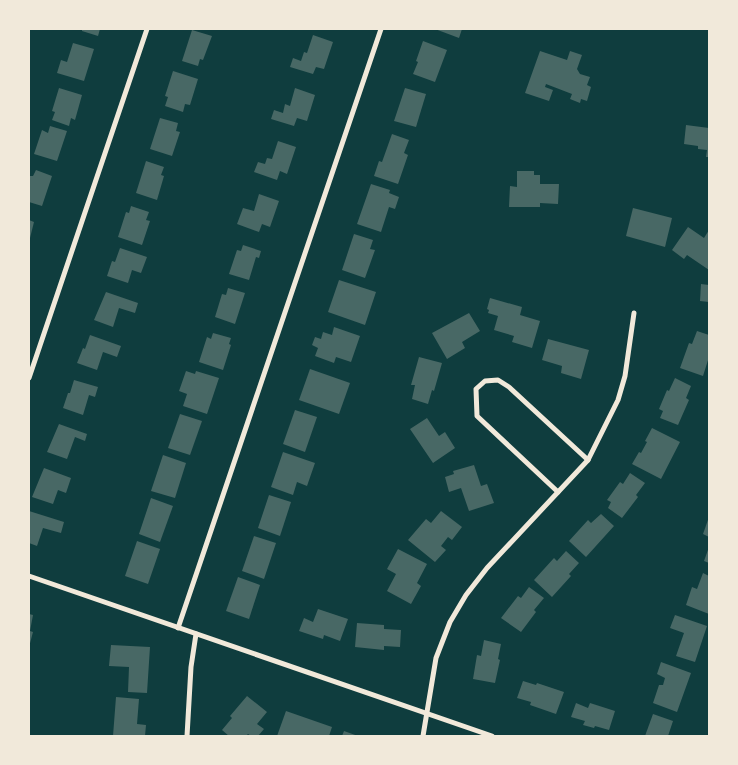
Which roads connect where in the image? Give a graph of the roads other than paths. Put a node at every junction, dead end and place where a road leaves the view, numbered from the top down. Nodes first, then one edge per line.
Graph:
1 (147, 29) edge
2 (380, 29) edge
3 (634, 313) dead end
4 (29, 378) edge
5 (588, 460) junction
6 (558, 492) junction
7 (29, 576) edge
8 (178, 628) junction
9 (196, 634) junction
10 (426, 713) junction
11 (187, 736) edge
12 (423, 736) edge
13 (492, 736) edge

1 - 4 street
2 - 8 street
3 - 5 street
5 - 6 street
5 - 6 street
6 - 10 street
7 - 8 street
8 - 9 street
9 - 10 street
9 - 11 street
10 - 12 street
10 - 13 street

